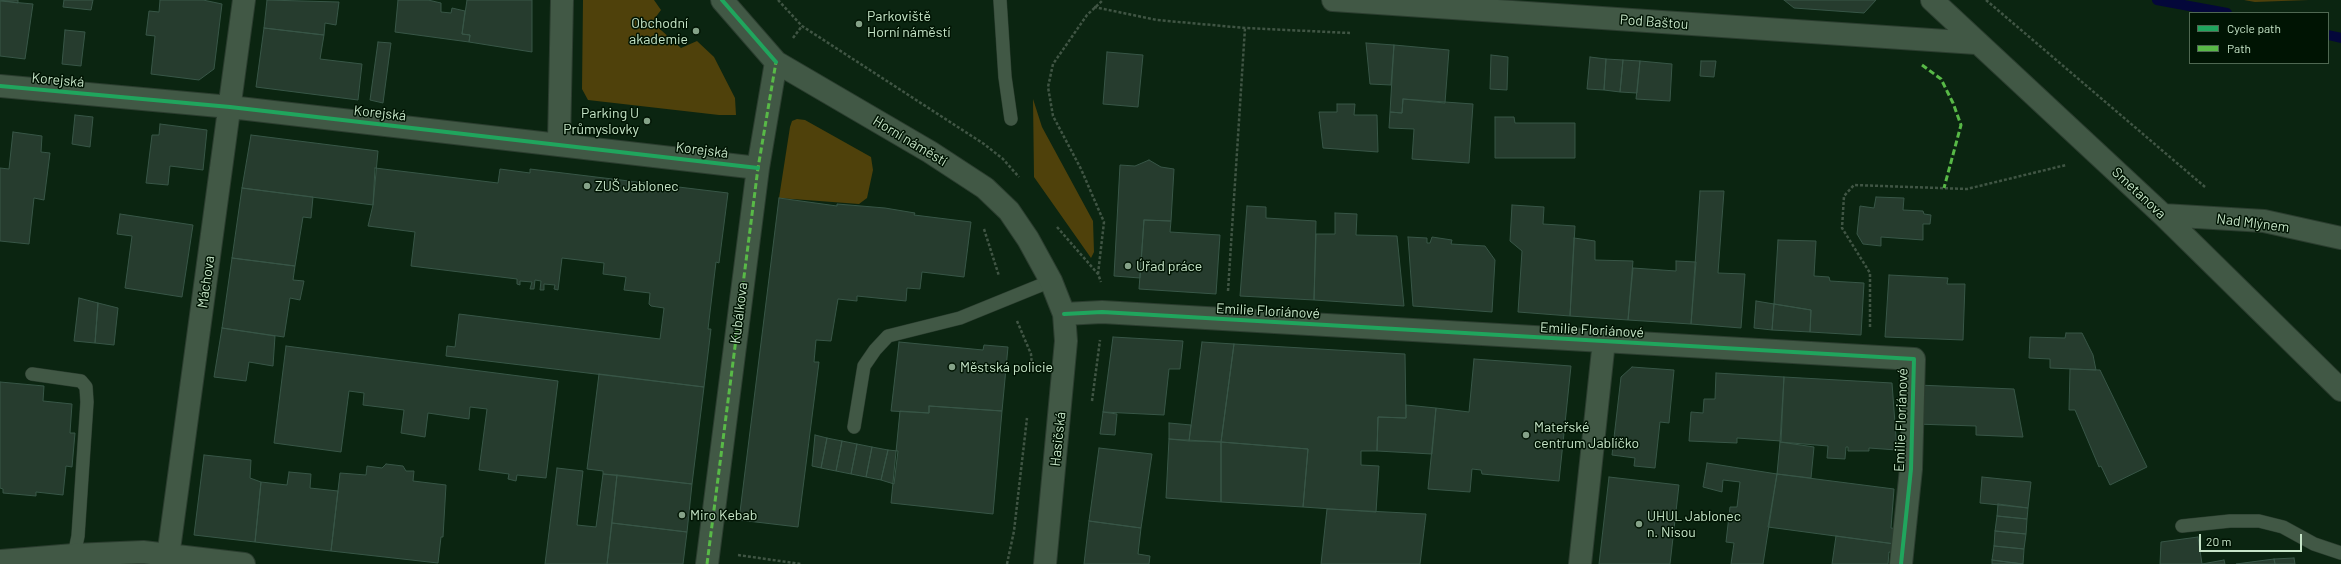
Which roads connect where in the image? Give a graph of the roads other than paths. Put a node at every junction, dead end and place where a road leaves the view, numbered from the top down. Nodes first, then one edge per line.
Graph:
1 (244, 0) edge
2 (562, 0) edge
3 (722, 0) edge
4 (1000, 0) edge
5 (1333, 0) edge
6 (1932, 0) edge
7 (1456, 5) edge
8 (1976, 43) junction
9 (776, 62) junction
10 (0, 86) edge
11 (230, 107) junction
12 (1011, 119) dead end
13 (559, 143) junction
14 (758, 168) junction
15 (2163, 215) junction
16 (2341, 238) edge
17 (1051, 281) junction
18 (1064, 314) junction
19 (1604, 341) junction
20 (32, 374) dead end
21 (2341, 390) edge
22 (854, 427) dead end
23 (2182, 526) dead end
24 (2341, 553) edge
25 (74, 555) junction
26 (168, 560) edge
27 (0, 561) edge
28 (244, 564) edge
29 (708, 564) edge
30 (1046, 564) edge
31 (1580, 564) edge
32 (1901, 564) edge

1 - 11 street, Máchova
2 - 13 street
3 - 9 street, Horní náměstí
4 - 12 lane
5 - 7 street, Pod Baštou
6 - 8 street, Smetanova
7 - 8 street, Pod Baštou
8 - 15 street, Smetanova
9 - 14 street, Kubálkova
9 - 17 street, Horní náměstí
10 - 11 street, Korejská
11 - 13 street, Korejská
11 - 26 street, Máchova
13 - 14 street, Korejská
14 - 29 street, Kubálkova
15 - 16 street, Nad Mlýnem
15 - 21 street, Smetanova
17 - 18 street, Horní náměstí
17 - 22 lane
18 - 19 street, Emilie Floriánové
18 - 30 street, Hasičská
19 - 31 street
19 - 32 street, Emilie Floriánové
20 - 25 lane
23 - 24 lane
25 - 26 street
25 - 27 street
26 - 28 street

